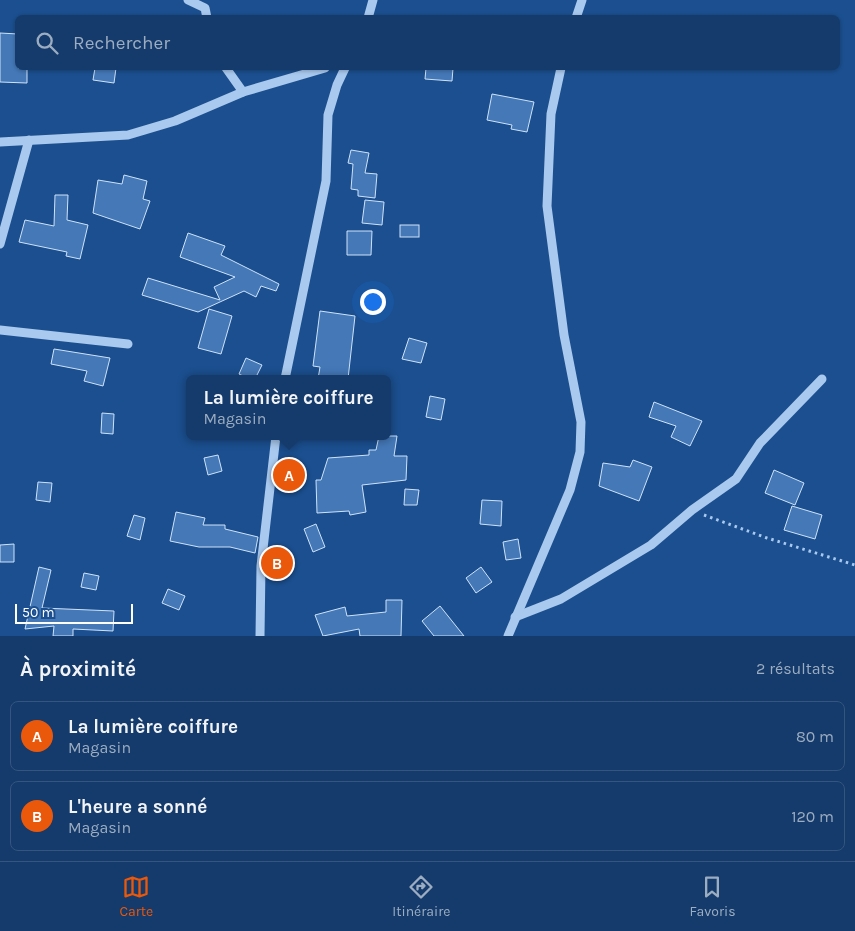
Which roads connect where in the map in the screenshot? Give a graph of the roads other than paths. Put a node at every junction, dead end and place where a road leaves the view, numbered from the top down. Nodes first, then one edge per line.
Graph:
1 (188, 0) edge
2 (373, 0) edge
3 (582, 0) edge
4 (206, 15) edge
5 (369, 15) edge
6 (577, 15) edge
7 (227, 70) edge
8 (318, 70) edge
9 (344, 70) edge
10 (561, 70) edge
11 (243, 92) junction
12 (29, 140) junction
13 (0, 142) edge
14 (0, 244) edge
15 (0, 330) edge
16 (128, 344) dead end
17 (286, 375) edge
18 (822, 379) dead end
19 (276, 440) edge
20 (515, 617) junction
21 (260, 636) edge
22 (508, 636) edge

1 - 4 street
2 - 5 street
3 - 6 street
7 - 11 street
8 - 11 street
9 - 17 street
10 - 20 street
11 - 12 street
12 - 13 street
12 - 14 street
15 - 16 street
18 - 20 street
19 - 21 street
20 - 22 street

